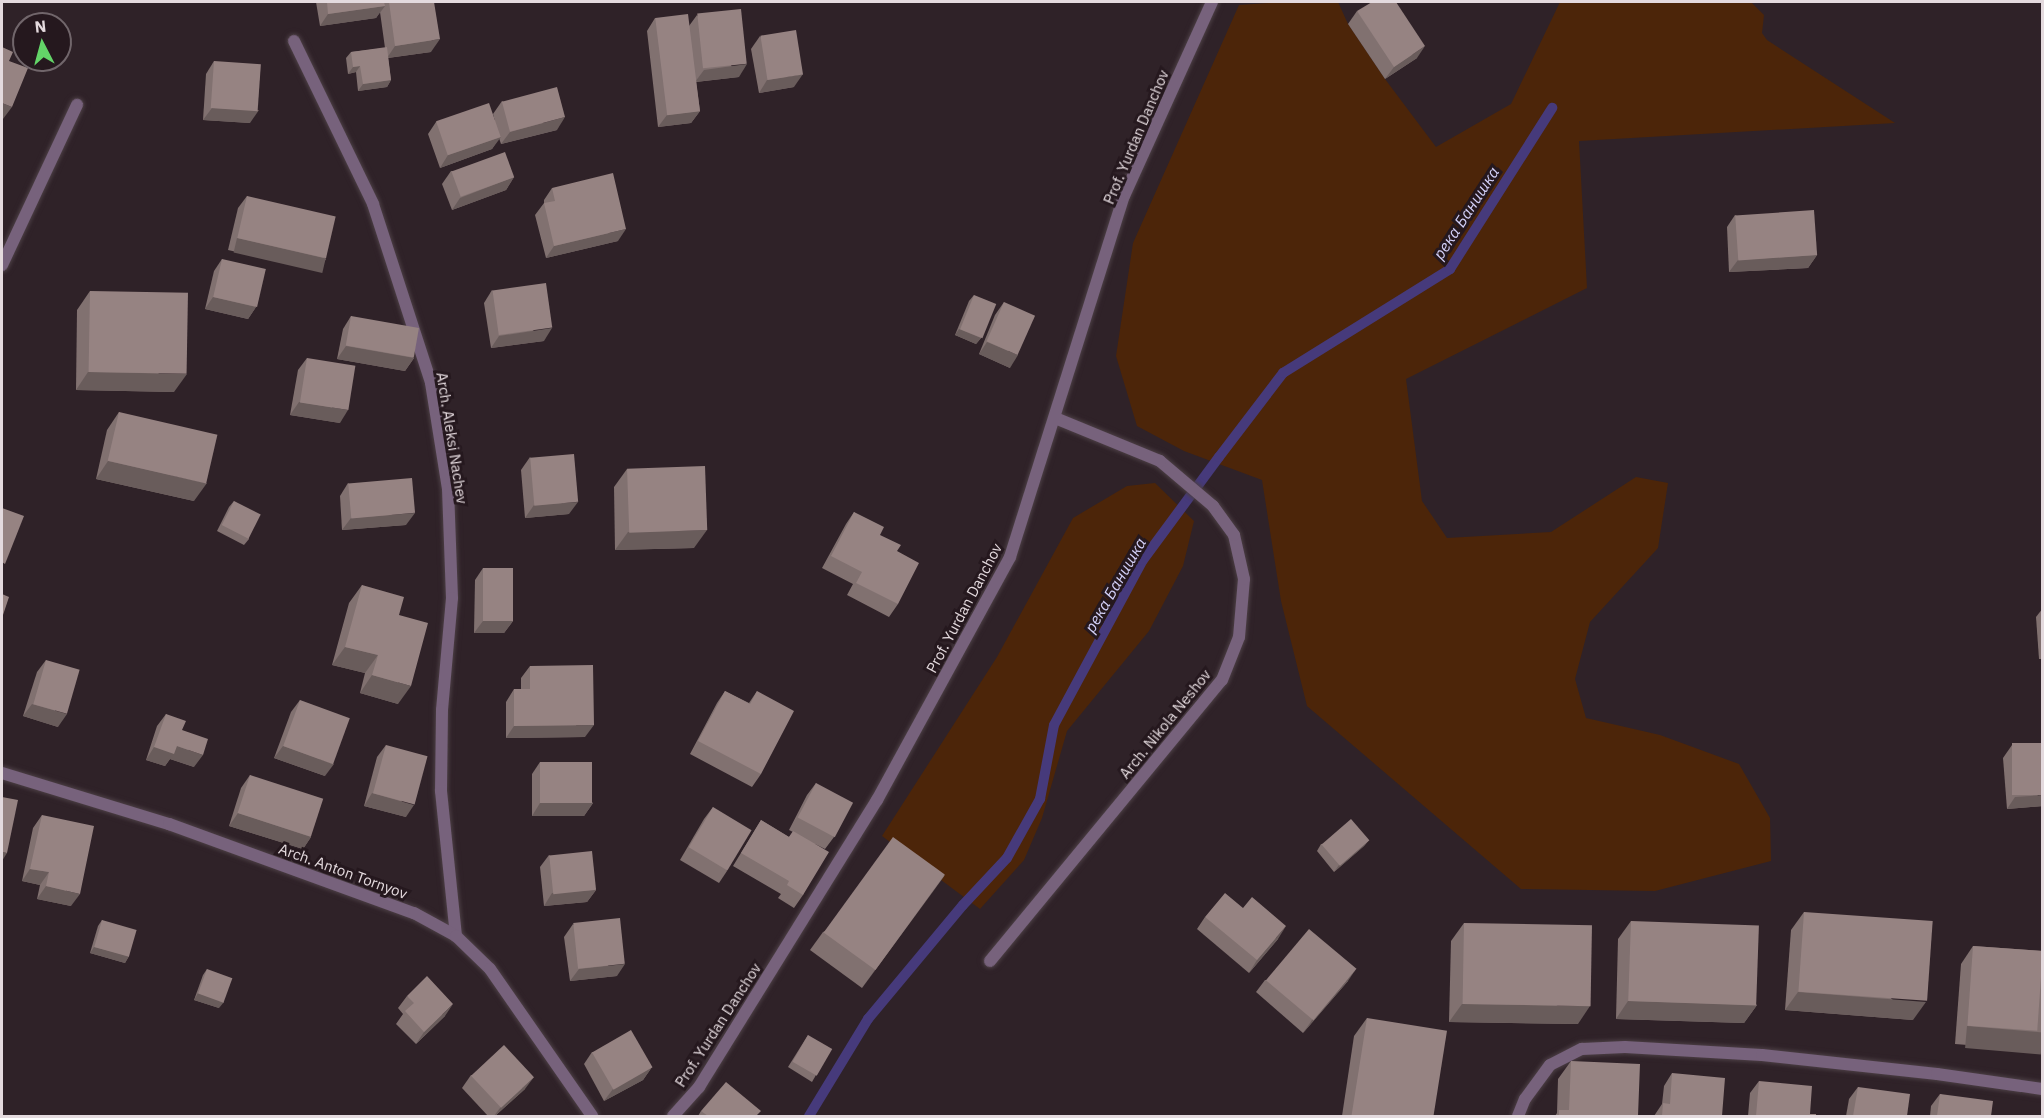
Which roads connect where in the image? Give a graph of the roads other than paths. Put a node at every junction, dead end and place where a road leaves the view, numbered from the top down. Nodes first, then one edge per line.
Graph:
1 (1212, 2) edge
2 (294, 41) dead end
3 (77, 105) dead end
4 (2, 265) edge
5 (1055, 418) junction
6 (2, 773) edge
7 (456, 936) junction
8 (990, 961) dead end
9 (2043, 1089) edge
10 (592, 1116) edge
11 (673, 1116) edge
12 (1518, 1116) edge

1 - 5 street, Prof. Yurdan Danchov
2 - 7 street, Arch. Aleksi Nachev
3 - 4 street
5 - 8 street, Arch. Nikola Neshov
5 - 11 street, Prof. Yurdan Danchov
6 - 7 street, Arch. Anton Tornyov
7 - 10 street, Arch. Anton Tornyov
9 - 12 street

